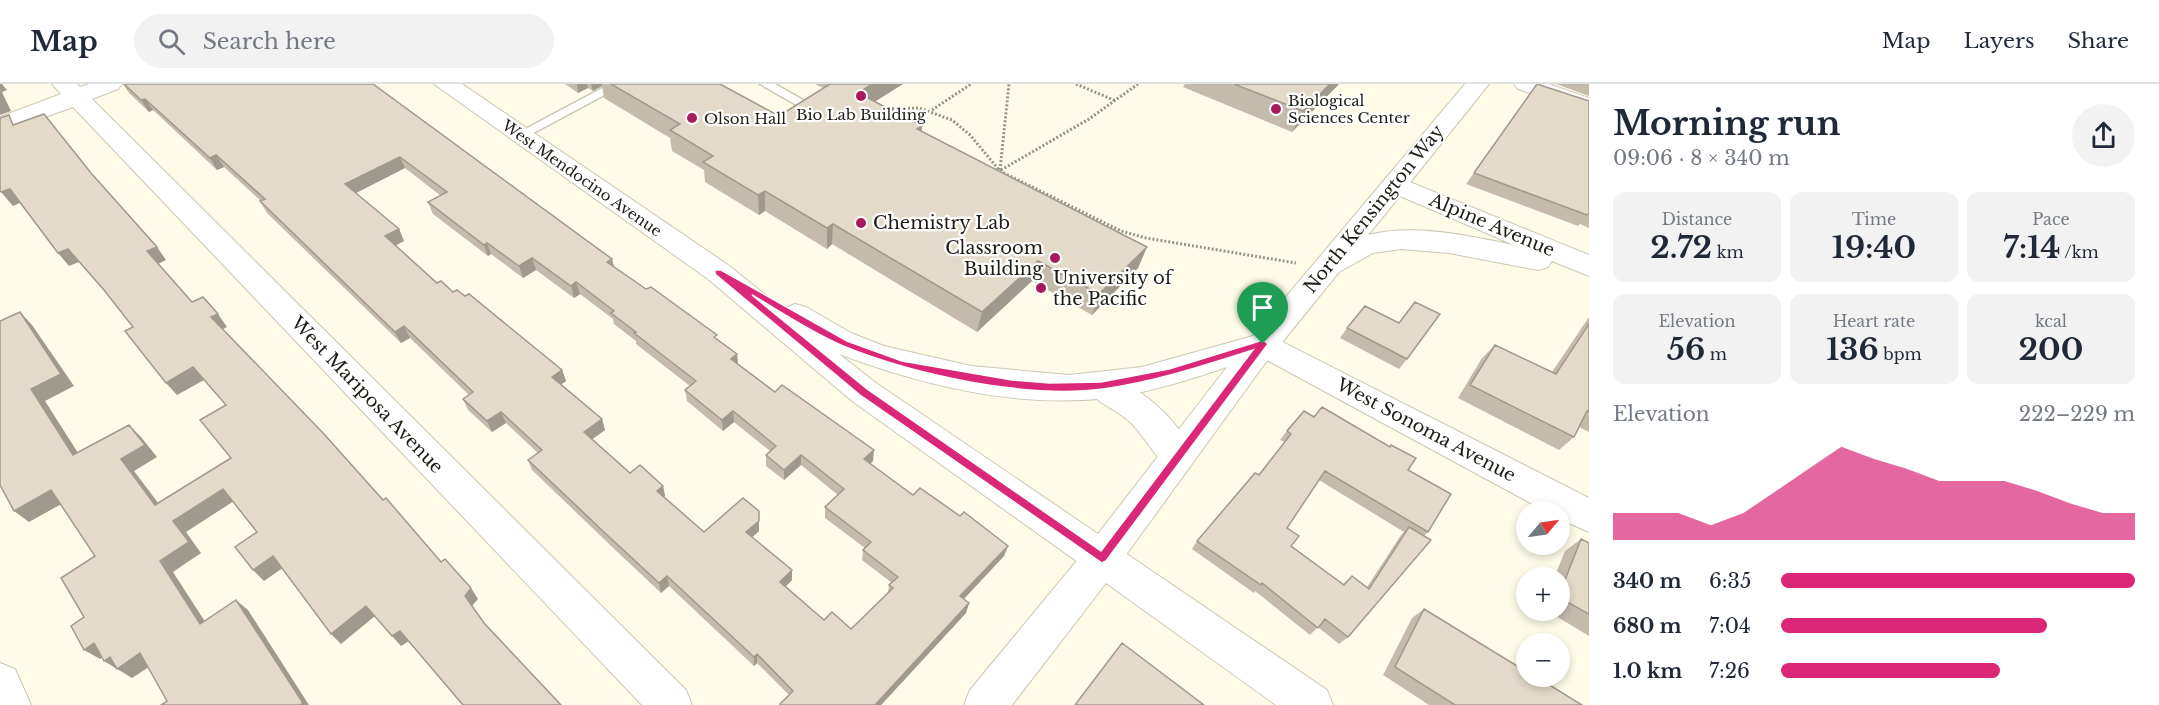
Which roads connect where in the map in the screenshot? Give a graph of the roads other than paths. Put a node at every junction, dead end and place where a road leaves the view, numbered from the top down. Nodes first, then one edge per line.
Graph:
1 (110, 84) edge
2 (446, 84) edge
3 (619, 84) edge
4 (766, 84) edge
5 (1477, 84) edge
6 (1526, 84) edge
7 (70, 90) edge
8 (804, 104) edge
9 (1589, 106) edge
10 (0, 126) edge
11 (520, 135) junction
12 (1395, 184) junction
13 (1325, 268) junction
14 (1589, 268) edge
15 (718, 272) junction
16 (1263, 344) junction
17 (1101, 386) junction
18 (1177, 454) junction
19 (1589, 516) edge
20 (1102, 558) junction
21 (0, 684) edge
22 (10, 705) edge
23 (671, 705) edge
24 (985, 705) edge
25 (1312, 705) edge

1 - 7 street
2 - 11 street, West Mendocino Avenue
3 - 11 lane
4 - 8 lane
5 - 12 street, North Kensington Way
6 - 9 street
7 - 10 street
7 - 23 street, West Mariposa Avenue
11 - 15 street, West Mendocino Avenue
12 - 13 street, North Kensington Way
12 - 14 street, Alpine Avenue
13 - 14 street
13 - 16 street, North Kensington Way
15 - 17 street, West Mendocino Avenue
15 - 20 street, West Mendocino Avenue
16 - 17 street, West Mendocino Avenue
16 - 18 street, North Kensington Way
16 - 19 street, West Sonoma Avenue
17 - 18 street, West Mendocino Avenue
18 - 20 street, North Kensington Way
20 - 24 street, North Kensington Way
20 - 25 street, West Mendocino Avenue
21 - 22 street

